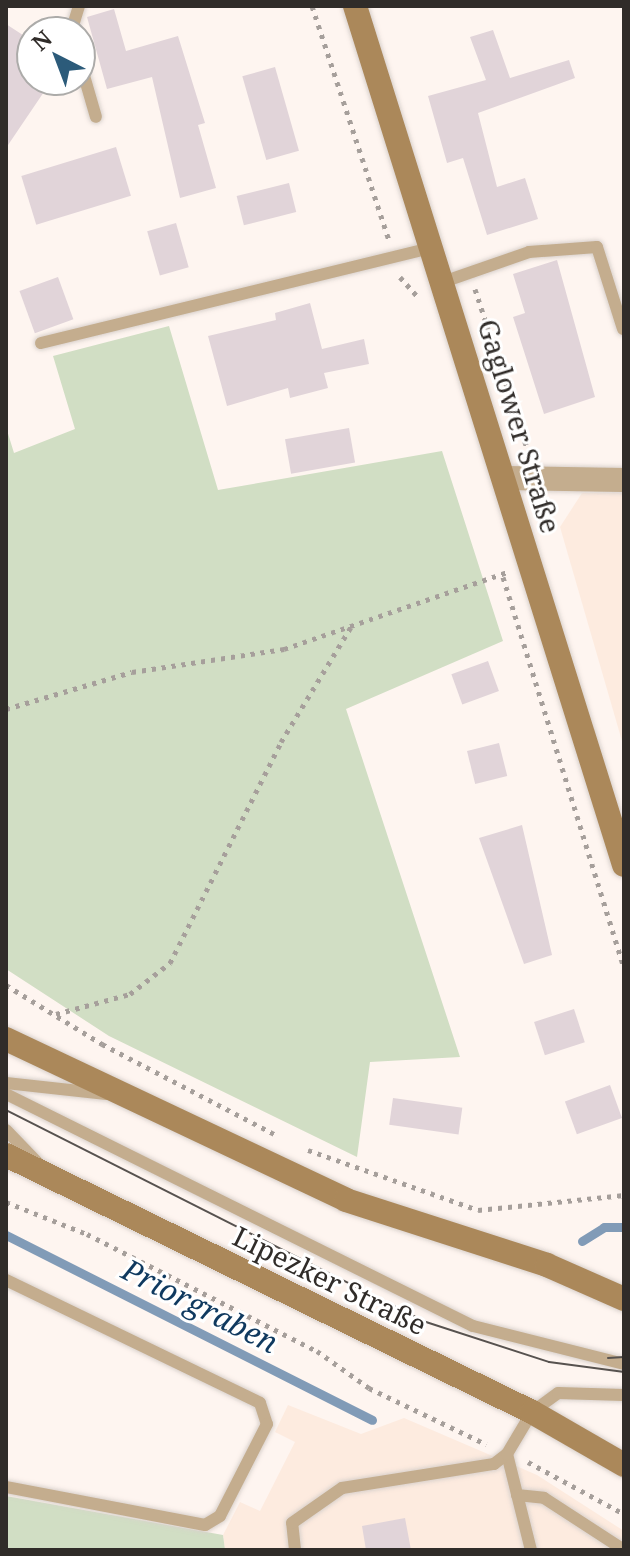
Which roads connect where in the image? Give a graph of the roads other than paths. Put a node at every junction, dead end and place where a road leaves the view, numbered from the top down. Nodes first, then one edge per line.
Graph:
1 (355, 6) edge
2 (90, 96) edge
3 (96, 117) dead end
4 (432, 248) junction
5 (443, 282) junction
6 (623, 329) edge
7 (41, 343) dead end
8 (506, 478) junction
9 (624, 480) edge
10 (624, 865) edge
11 (6, 1039) edge
12 (6, 1083) edge
13 (6, 1094) edge
14 (122, 1096) junction
15 (6, 1130) edge
16 (8, 1161) edge
17 (51, 1176) junction
18 (6, 1280) edge
19 (624, 1299) edge
20 (624, 1364) edge
21 (624, 1395) edge
22 (532, 1412) junction
23 (507, 1454) junction
24 (624, 1465) edge
25 (6, 1487) edge
26 (517, 1495) junction
27 (295, 1550) edge
28 (531, 1550) edge
29 (624, 1550) edge

1 - 4 main road, Gaglower Straße
2 - 3 lane
4 - 5 main road, Gaglower Straße
4 - 7 lane
5 - 6 lane
5 - 8 main road, Gaglower Straße
8 - 9 street
8 - 10 main road, Gaglower Straße
11 - 14 main road
12 - 14 lane
13 - 20 lane
14 - 19 main road
15 - 17 lane
16 - 17 main road, Lipezker Straße
17 - 22 main road, Lipezker Straße
18 - 25 lane
21 - 22 lane
22 - 23 lane
22 - 24 main road, Lipezker Straße
23 - 26 lane
23 - 27 lane
26 - 28 lane
26 - 29 lane

